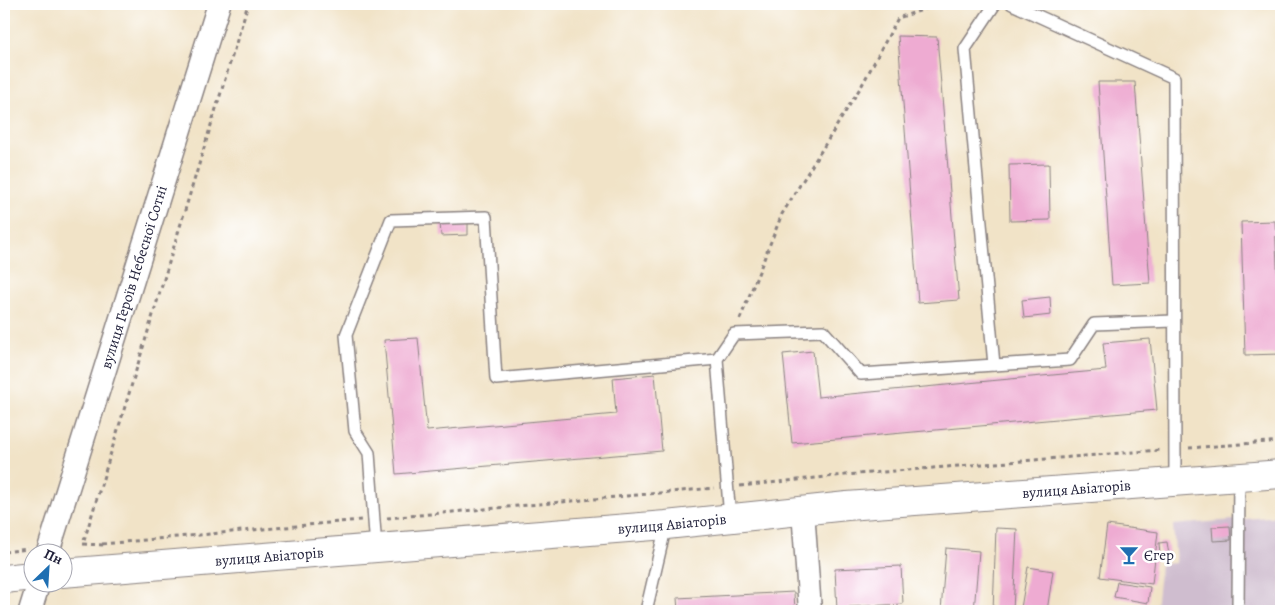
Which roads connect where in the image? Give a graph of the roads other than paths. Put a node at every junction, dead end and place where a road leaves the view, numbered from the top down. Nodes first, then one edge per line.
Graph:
1 (219, 4) edge
2 (995, 4) edge
3 (1012, 4) edge
4 (1174, 321) junction
5 (717, 359) junction
6 (994, 365) junction
7 (1281, 474) edge
8 (1239, 478) junction
9 (1175, 482) junction
10 (803, 510) junction
11 (730, 518) junction
12 (666, 525) junction
13 (44, 542) edge
14 (376, 548) junction
15 (72, 572) edge
16 (22, 577) edge
17 (4, 579) edge
18 (36, 592) edge
19 (30, 611) edge
20 (646, 611) edge
21 (810, 611) edge
22 (1238, 611) edge

1 - 13 street, вулиця Героїв Небесної Сотні
2 - 6 lane
3 - 4 lane
4 - 6 lane
4 - 9 lane
5 - 6 lane
5 - 11 lane
5 - 14 lane
7 - 8 street, вулиця Авіаторів
8 - 9 street, вулиця Авіаторів
8 - 22 lane
9 - 10 street, вулиця Авіаторів
10 - 11 street, вулиця Авіаторів
10 - 21 street
11 - 12 street, вулиця Авіаторів
12 - 14 street, вулиця Авіаторів
12 - 20 lane
14 - 15 street, вулиця Авіаторів
16 - 17 street
18 - 19 street

